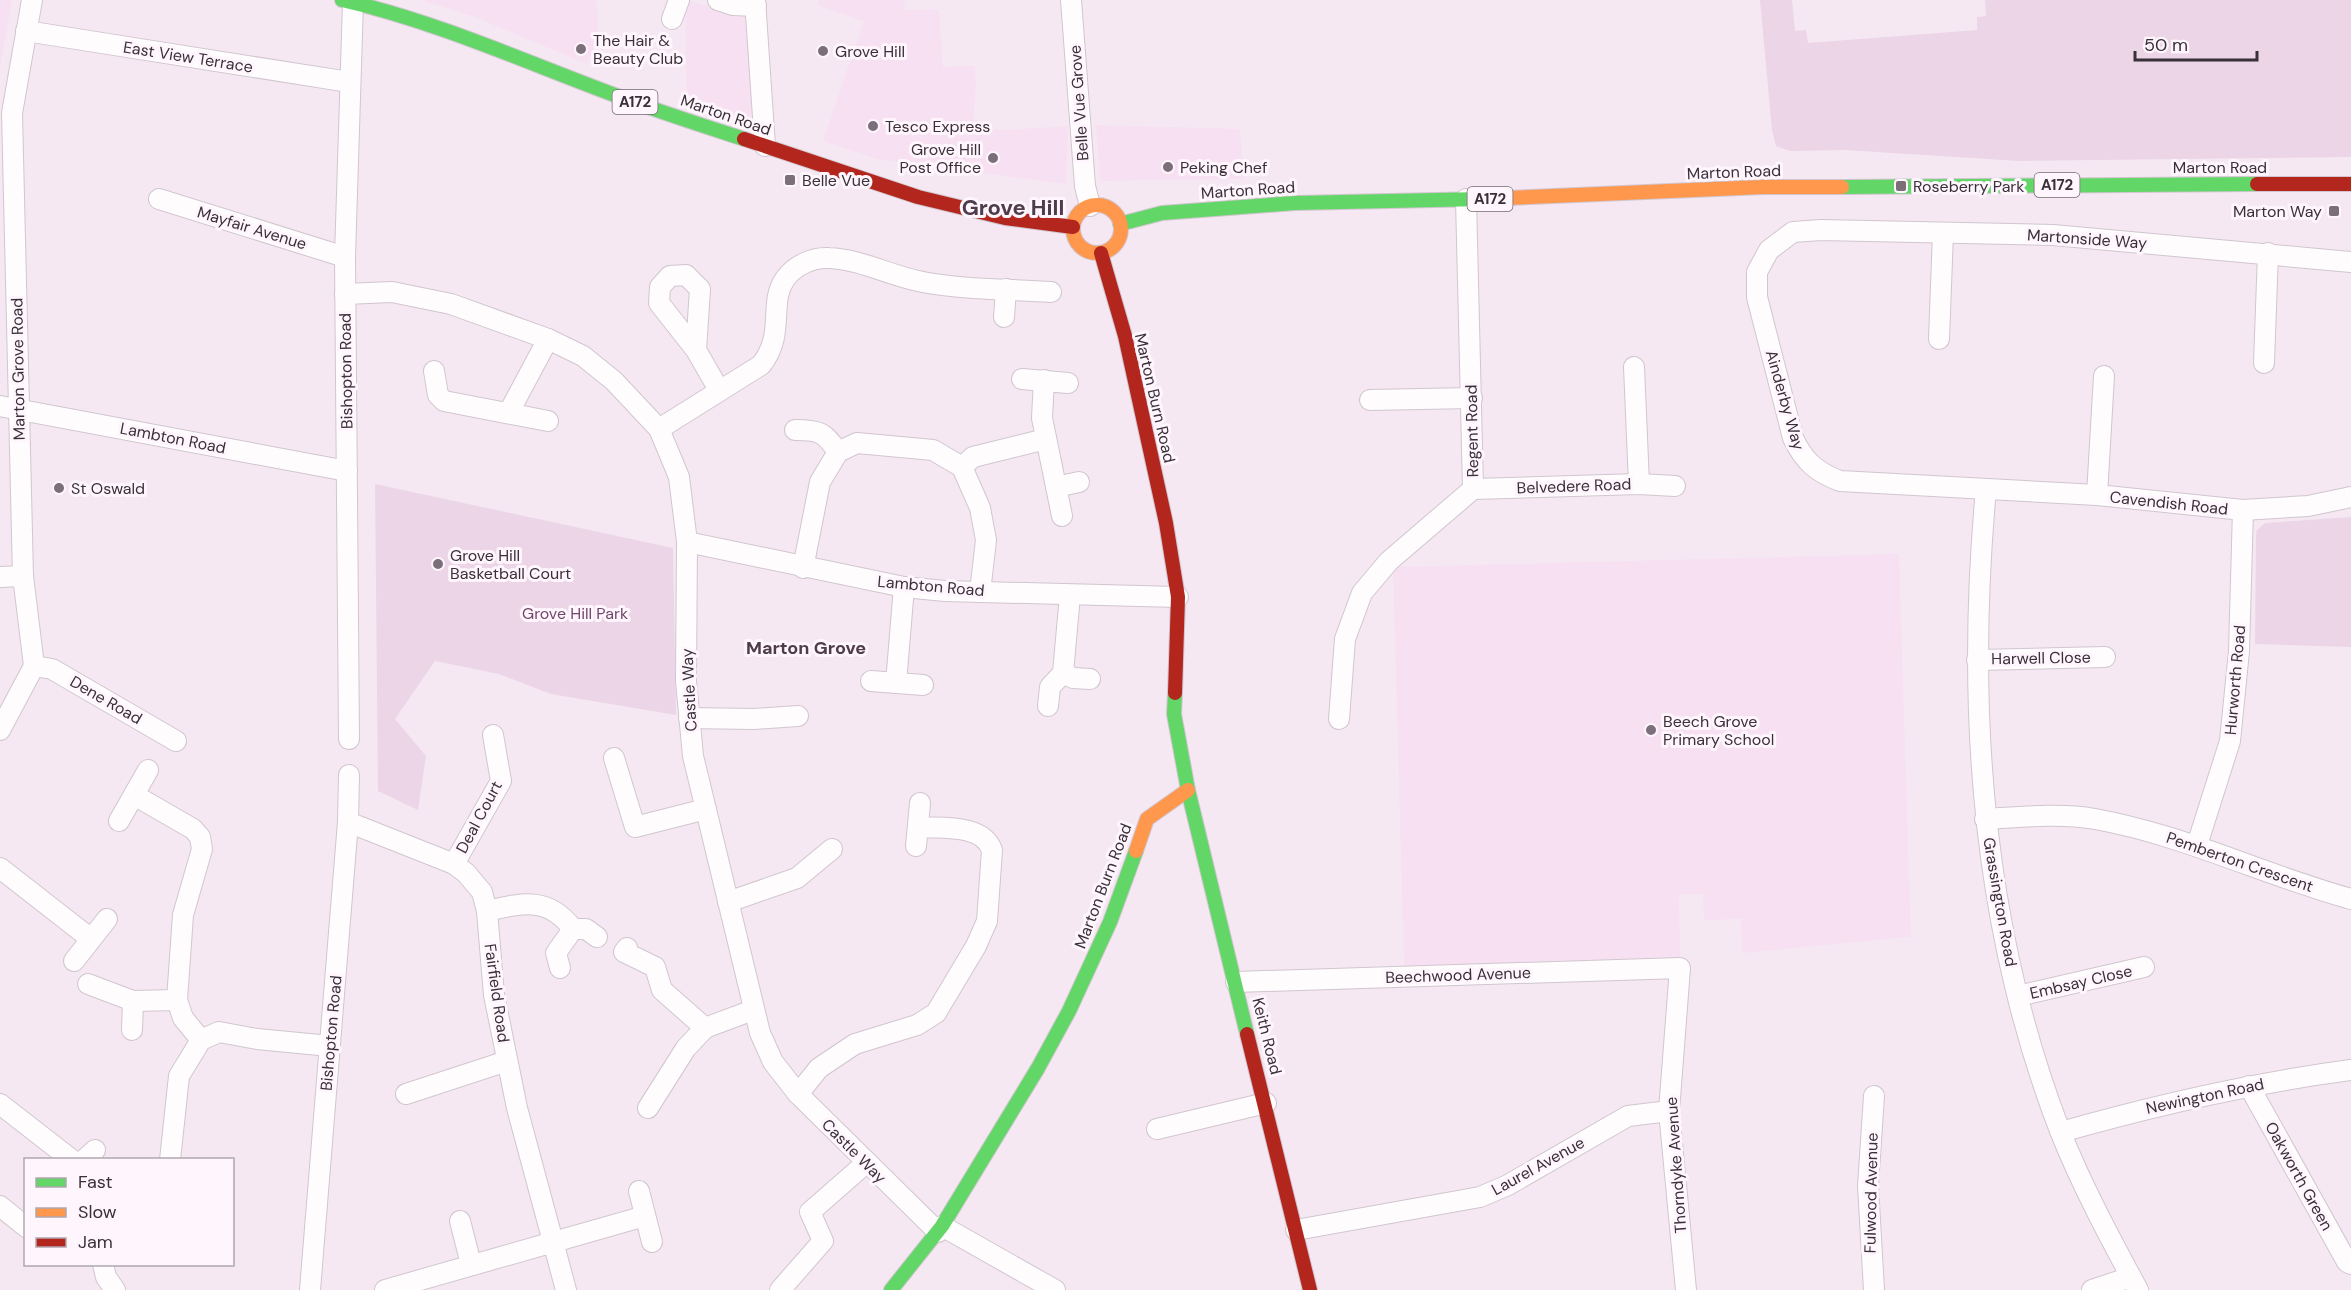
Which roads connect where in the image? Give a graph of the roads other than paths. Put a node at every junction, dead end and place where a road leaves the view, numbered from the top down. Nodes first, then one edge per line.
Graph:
1 (32, 0) edge
2 (679, 0) edge
3 (718, 0) edge
4 (1071, 0) edge
5 (348, 1) edge
6 (755, 3) edge
7 (672, 20) dead end
8 (27, 31) junction
9 (349, 82) junction
10 (765, 146) junction
11 (6, 182) edge
12 (2351, 184) edge
13 (159, 199) dead end
14 (1466, 199) junction
15 (1090, 206) junction
16 (1120, 224) junction
17 (1073, 227) junction
18 (1821, 230) joint
19 (1943, 233) junction
20 (1101, 252) junction
21 (2268, 252) junction
22 (345, 257) junction
23 (2351, 262) edge
24 (1006, 289) junction
25 (1051, 292) dead end
26 (345, 294) junction
27 (1004, 317) dead end
28 (548, 339) junction
29 (1939, 339) dead end
30 (696, 350) dead end
31 (2264, 363) dead end
32 (1634, 367) dead end
33 (434, 371) dead end
34 (2104, 376) dead end
35 (1022, 379) dead end
36 (1044, 380) junction
37 (1068, 383) dead end
38 (719, 390) junction
39 (1472, 398) junction
40 (1370, 400) dead end
41 (9, 408) edge
42 (508, 412) junction
43 (548, 421) dead end
44 (659, 429) junction
45 (795, 430) dead end
46 (1046, 439) junction
47 (838, 452) junction
48 (962, 467) junction
49 (347, 471) junction
50 (1079, 482) dead end
51 (1639, 484) junction
52 (1675, 486) dead end
53 (1056, 487) junction
54 (1473, 489) junction
55 (1986, 489) junction
56 (2097, 495) junction
57 (2351, 498) edge
58 (2242, 510) junction
59 (1062, 516) dead end
60 (687, 542) junction
61 (804, 568) junction
62 (22, 576) junction
63 (0, 577) edge
64 (904, 587) junction
65 (980, 592) junction
66 (1070, 595) junction
67 (1178, 597) junction
68 (2105, 657) dead end
69 (1977, 660) junction
70 (34, 666) junction
71 (1063, 673) junction
72 (1090, 679) dead end
73 (871, 681) dead end
74 (896, 683) junction
75 (923, 685) dead end
76 (1048, 706) dead end
77 (798, 716) dead end
78 (689, 718) junction
79 (1339, 719) dead end
80 (0, 730) edge
81 (493, 735) dead end
82 (349, 739) dead end
83 (176, 741) dead end
84 (614, 758) dead end
85 (148, 770) dead end
86 (349, 775) dead end
87 (1188, 790) junction
88 (134, 795) junction
89 (920, 803) dead end
90 (706, 809) junction
91 (1985, 819) junction
92 (119, 821) dead end
93 (348, 822) junction
94 (2197, 845) junction
95 (832, 849) dead end
96 (454, 864) junction
97 (0, 868) edge
98 (2351, 899) edge
99 (728, 902) junction
100 (488, 911) junction
101 (107, 919) dead end
102 (573, 929) junction
103 (597, 937) dead end
104 (91, 939) junction
105 (627, 948) dead end
106 (74, 961) dead end
107 (2144, 967) dead end
108 (561, 968) dead end
109 (1680, 968) joint
110 (1236, 982) junction
111 (88, 984) dead end
112 (2018, 996) junction
113 (177, 1000) junction
114 (133, 1001) junction
115 (753, 1010) junction
116 (705, 1028) junction
117 (132, 1030) dead end
118 (201, 1040) junction
119 (330, 1046) junction
120 (507, 1062) junction
121 (2351, 1070) edge
122 (2249, 1086) junction
123 (406, 1094) dead end
124 (798, 1094) junction
125 (1874, 1096) dead end
126 (1266, 1103) junction
127 (0, 1104) edge
128 (648, 1108) dead end
129 (1669, 1111) junction
130 (1157, 1129) dead end
131 (2061, 1132) junction
132 (69, 1158) edge
133 (170, 1158) edge
134 (866, 1163) junction
135 (639, 1191) dead end
136 (0, 1206) edge
137 (645, 1216) junction
138 (460, 1221) dead end
139 (24, 1225) edge
140 (940, 1229) junction
141 (1296, 1230) junction
142 (552, 1242) junction
143 (652, 1242) dead end
144 (471, 1264) junction
145 (2351, 1264) edge
146 (103, 1266) edge
147 (2134, 1284) edge
148 (414, 1286) edge
149 (115, 1290) edge
150 (310, 1290) edge
151 (385, 1290) edge
152 (566, 1290) edge
153 (780, 1290) edge
154 (891, 1290) edge
155 (1055, 1290) edge
156 (1310, 1290) edge
157 (1686, 1290) edge
158 (1874, 1290) edge
159 (2092, 1290) edge

1 - 8 street, Marton Grove Road
2 - 7 street
3 - 6 street
4 - 15 street, Belle Vue Grove
5 - 9 street, Bishopton Road
5 - 10 main road, Marton Road / A172
6 - 10 street
8 - 9 street, East View Terrace
8 - 11 street, Marton Grove Road
9 - 22 street, Bishopton Road
10 - 17 main road, Marton Road / A172
11 - 41 street, Marton Grove Road
12 - 14 main road, Marton Road / A172
13 - 22 street, Mayfair Avenue
14 - 16 main road, Marton Road / A172
14 - 39 street, Regent Road
15 - 16 main road
15 - 17 main road
16 - 20 main road
17 - 20 main road
18 - 19 street, Martonside Way
18 - 55 street, Ainderby Way
19 - 21 street, Martonside Way
19 - 29 street
20 - 67 main road, Marton Burn Road
21 - 23 street, Martonside Way
21 - 31 street
22 - 26 street, Bishopton Road
24 - 25 street
24 - 27 street
24 - 38 street
26 - 28 street, Castle Way
26 - 49 street, Bishopton Road
28 - 42 street
28 - 44 street, Castle Way
30 - 38 street
32 - 51 street
33 - 42 street
34 - 56 street
35 - 36 street
36 - 37 street
36 - 46 street
38 - 44 street
39 - 40 street
39 - 54 street, Regent Road
41 - 49 street, Lambton Road
41 - 62 street, Marton Grove Road
42 - 43 street
44 - 60 street, Castle Way
45 - 47 street
46 - 48 street
46 - 53 street
47 - 48 street
47 - 61 street
48 - 65 street
49 - 82 street, Bishopton Road
50 - 53 street
51 - 52 street, Belvedere Road
51 - 54 street, Belvedere Road
53 - 59 street
54 - 79 street, Regent Road
55 - 56 street, Cavendish Road
55 - 69 street, Grassington Road
56 - 58 street, Cavendish Road
57 - 58 street, Cavendish Road
58 - 94 street, Hurworth Road
60 - 61 street, Lambton Road
60 - 78 street, Castle Way
61 - 64 street, Lambton Road
62 - 63 street
62 - 70 street, Marton Grove Road
64 - 65 street, Lambton Road
64 - 74 street
65 - 66 street, Lambton Road
66 - 67 street, Lambton Road
66 - 71 street
67 - 87 main road, Marton Burn Road
68 - 69 street, Harwell Close
69 - 91 street, Grassington Road
70 - 80 street
70 - 83 street, Dene Road
71 - 72 street
71 - 76 street
73 - 74 street
74 - 75 street
77 - 78 street
78 - 90 street, Castle Way
81 - 96 street, Deal Court
84 - 90 street
85 - 88 street
86 - 93 street, Bishopton Road
87 - 110 main road, Keith Road
87 - 140 main road, Marton Burn Road
88 - 92 street
88 - 113 street
89 - 124 street
90 - 99 street, Castle Way
91 - 94 street, Pemberton Crescent
91 - 112 street, Grassington Road
93 - 96 street, Fairfield Road
93 - 119 street, Bishopton Road
94 - 98 street, Pemberton Crescent
95 - 99 street
96 - 100 street, Fairfield Road
97 - 104 street
99 - 115 street, Castle Way
100 - 102 street
100 - 120 street, Fairfield Road
101 - 104 street
102 - 103 street
102 - 108 street
104 - 106 street
105 - 116 street
107 - 112 street, Embsay Close
109 - 110 street, Beechwood Avenue
109 - 129 street, Thorndyke Avenue
110 - 126 main road, Keith Road
111 - 114 street
112 - 131 street, Grassington Road
113 - 114 street
113 - 118 street
114 - 117 street
115 - 116 street
115 - 124 street, Castle Way
116 - 128 street
118 - 119 street
118 - 133 street
119 - 150 street, Bishopton Road
120 - 123 street
120 - 142 street, Fairfield Road
121 - 122 street, Newington Road
122 - 131 street, Newington Road
122 - 145 street, Oakworth Green
124 - 134 street, Castle Way
125 - 158 street, Fulwood Avenue
126 - 130 street
126 - 141 main road, Keith Road
127 - 132 street
129 - 141 street, Laurel Avenue
129 - 157 street, Thorndyke Avenue
131 - 147 street, Grassington Road
134 - 140 street, Castle Way
134 - 153 street
135 - 137 street
136 - 139 street
137 - 142 street
137 - 143 street
138 - 144 street
140 - 154 main road, Marton Burn Road
140 - 155 street, Castle Way
141 - 156 main road, Keith Road
142 - 144 street
142 - 152 street, Fairfield Road
144 - 148 street
146 - 149 street
147 - 159 street
148 - 151 street

